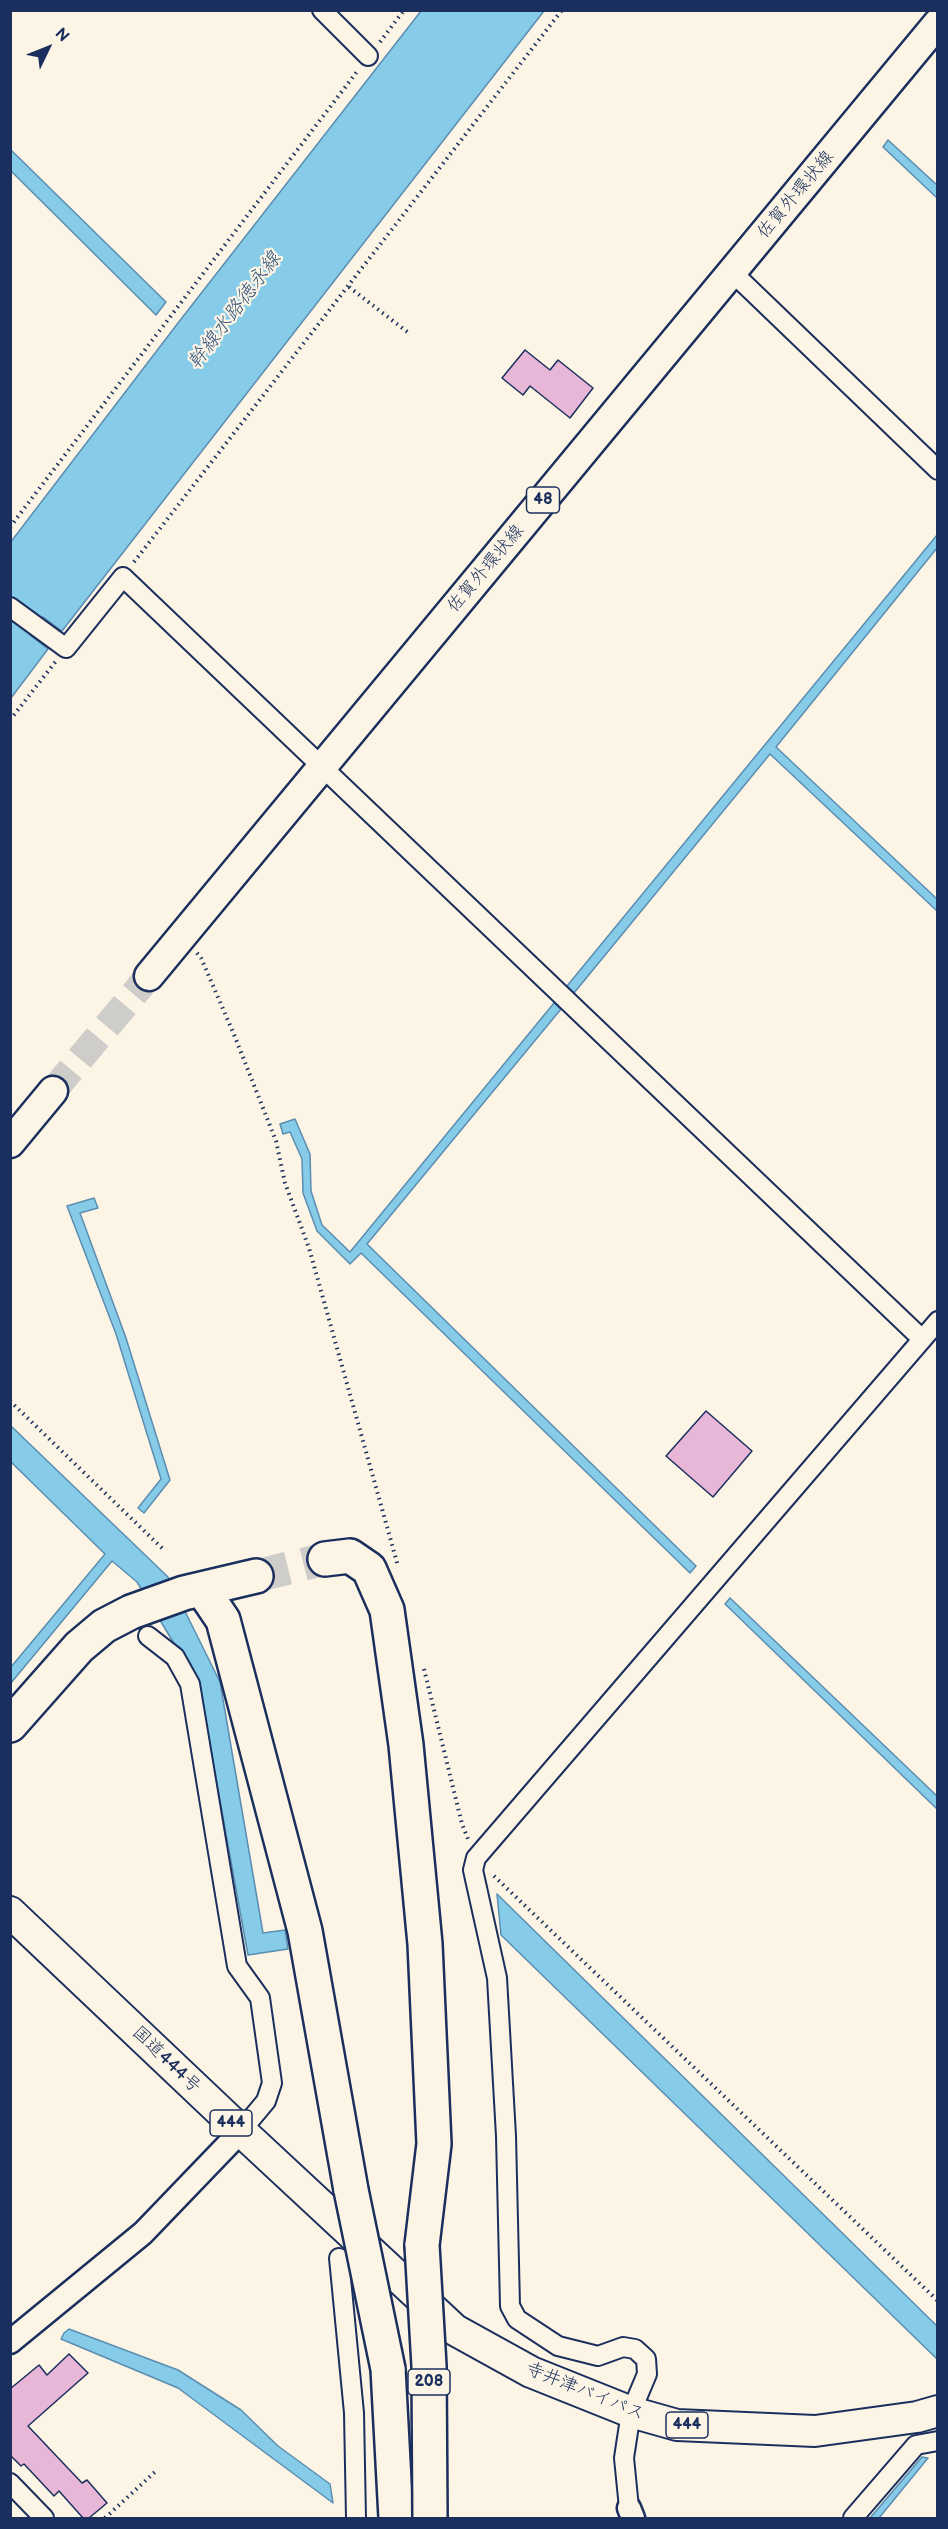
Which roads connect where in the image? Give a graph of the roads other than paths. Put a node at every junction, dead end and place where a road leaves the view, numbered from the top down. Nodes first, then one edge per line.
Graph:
1 (321, 10) edge
2 (938, 23) edge
3 (368, 57) road end
4 (732, 272) junction
5 (938, 470) edge
6 (10, 607) edge
7 (322, 767) junction
8 (148, 976) tunnel mouth
9 (53, 1091) tunnel mouth
10 (10, 1143) edge
11 (938, 1321) edge
12 (922, 1338) junction
13 (325, 1559) tunnel mouth
14 (256, 1576) tunnel mouth
15 (202, 1589) junction
16 (148, 1636) dead end
17 (10, 1725) edge
18 (10, 1911) edge
19 (240, 2132) junction
20 (339, 2258) dead end
21 (455, 2330) joint
22 (10, 2342) edge
23 (938, 2411) edge
24 (631, 2412) junction
25 (938, 2442) edge
26 (10, 2483) edge
27 (631, 2513) edge
28 (44, 2518) edge
29 (356, 2518) edge
30 (396, 2518) edge
31 (430, 2518) edge
32 (853, 2518) edge

1 - 3 street
2 - 4 main road, 佐賀外環状線 / 48
4 - 5 street
4 - 7 main road, 佐賀外環状線 / 48
6 - 7 street
7 - 8 main road, 佐賀外環状線 / 48
7 - 12 street
9 - 10 main road
11 - 12 street
12 - 24 street
13 - 31 highway, 208, bridge
14 - 15 highway
15 - 17 highway
15 - 30 highway, 208, bridge
16 - 19 street
18 - 19 highway, 国道444号 / 444
19 - 21 highway, 国道444号 / 444
19 - 22 street
20 - 29 street
21 - 24 highway, 寺井津バイパス / 444
23 - 24 highway, 寺井津バイパス / 444
24 - 27 street
25 - 32 street
26 - 28 street

